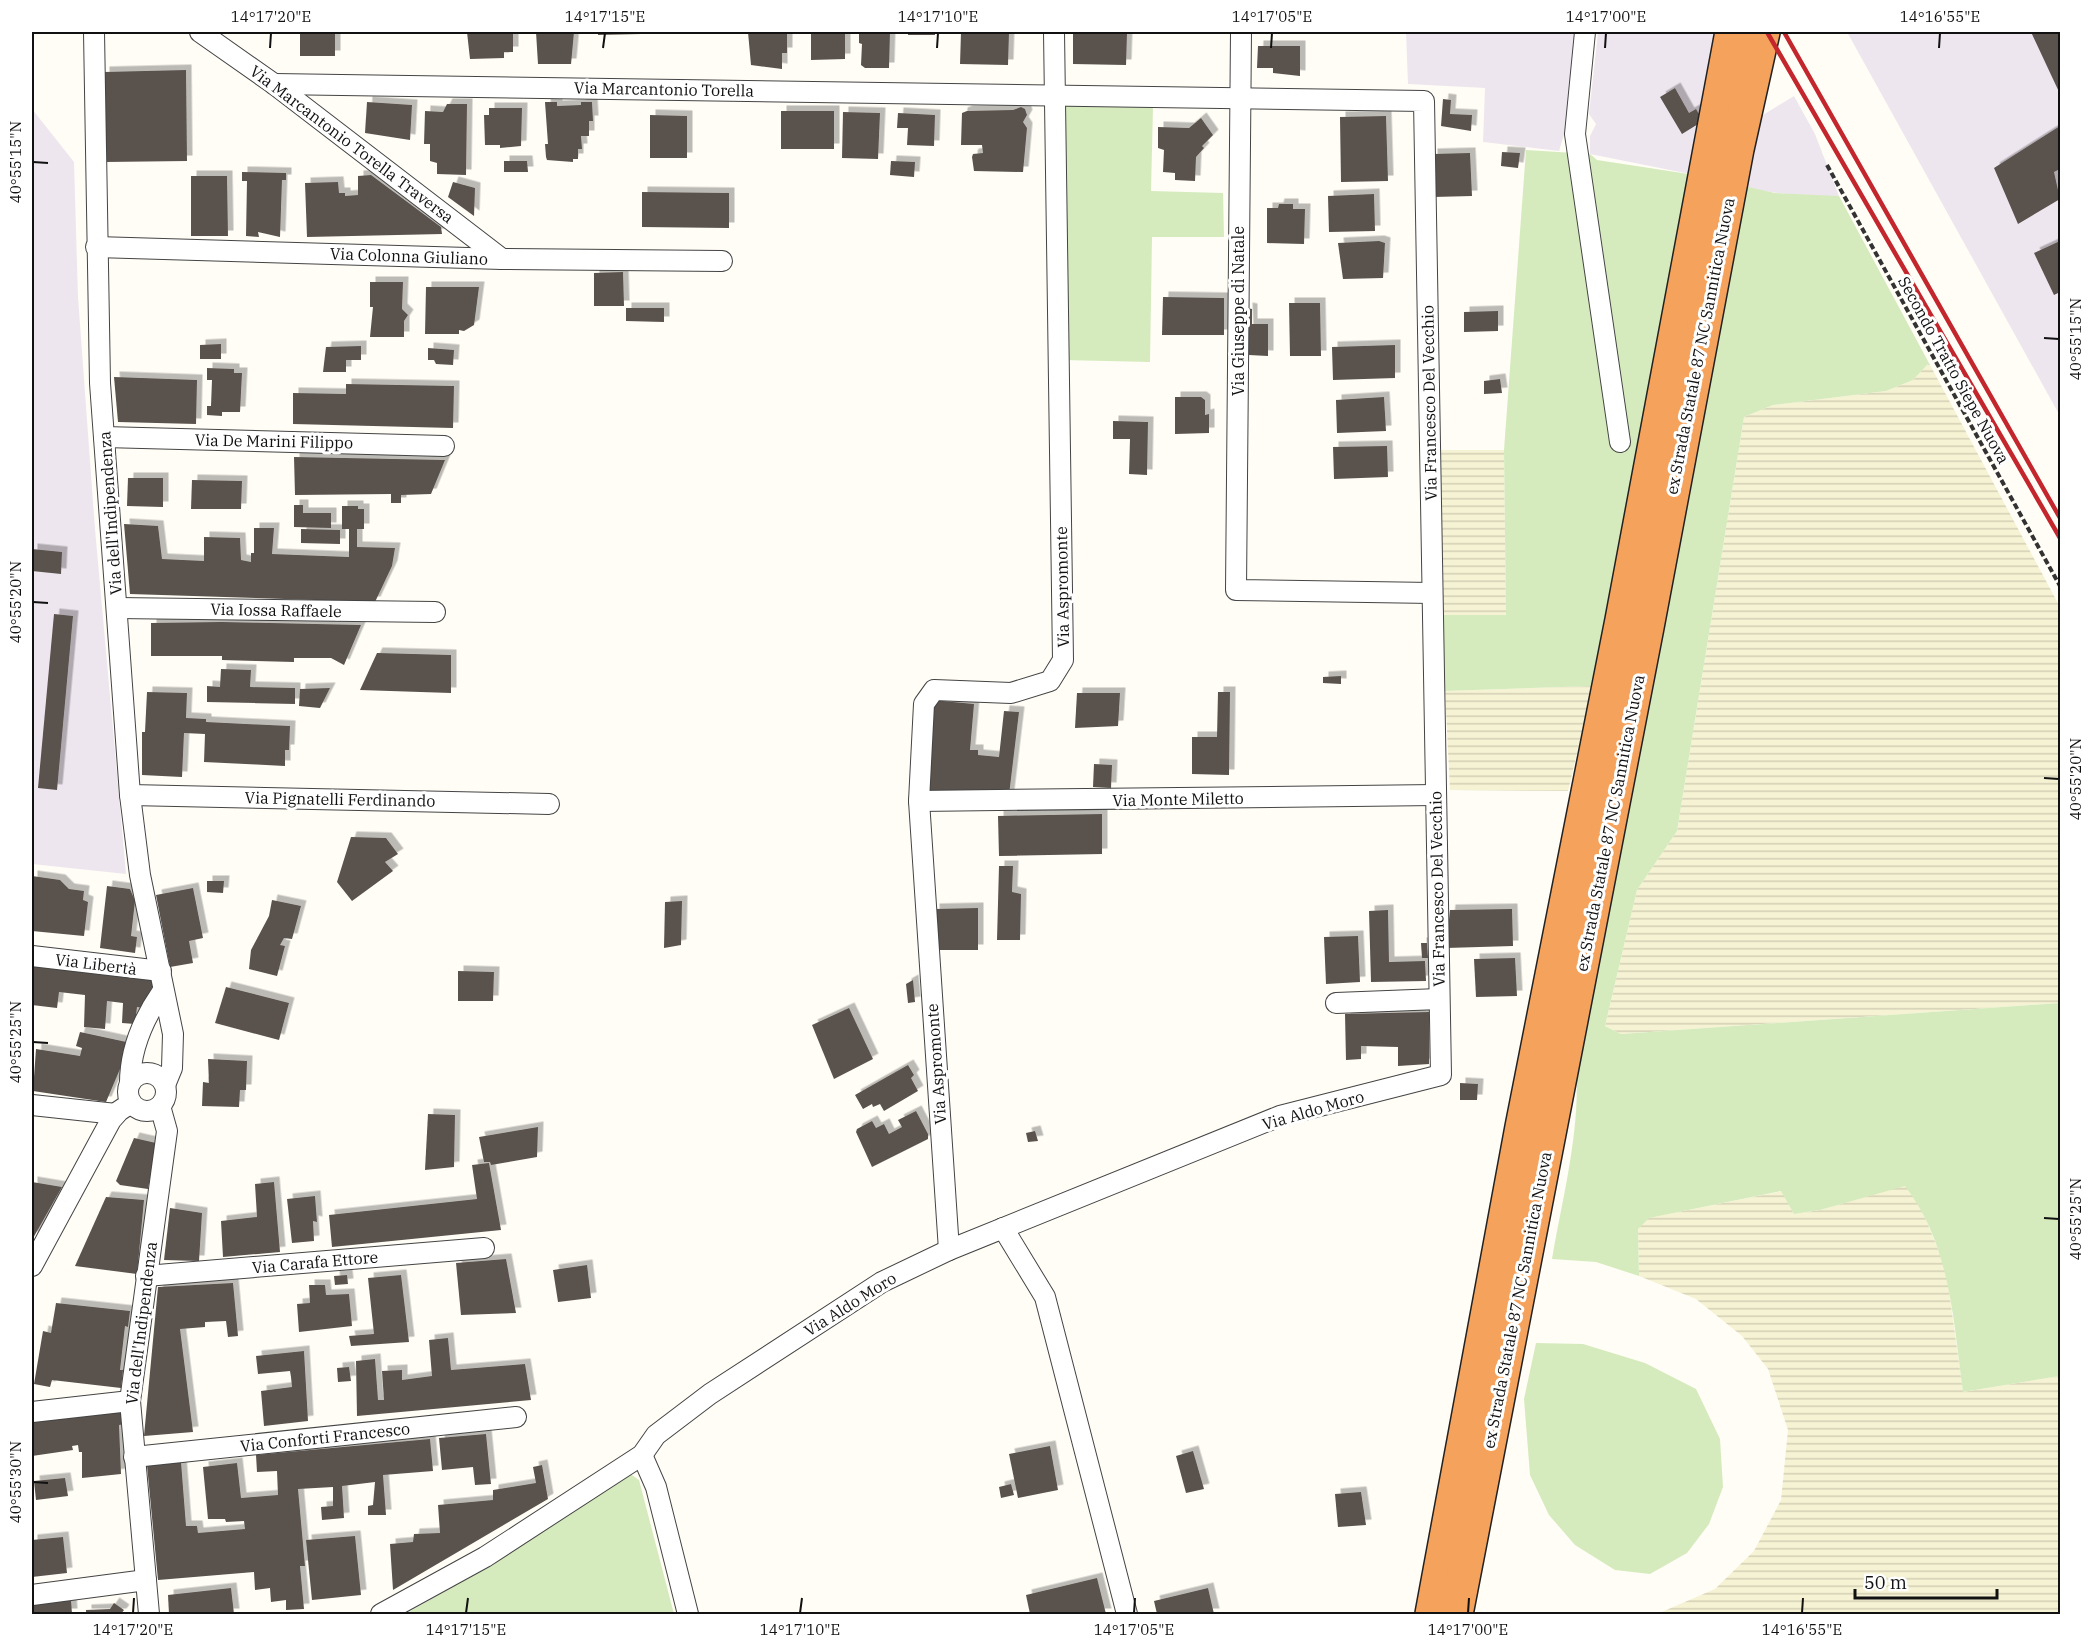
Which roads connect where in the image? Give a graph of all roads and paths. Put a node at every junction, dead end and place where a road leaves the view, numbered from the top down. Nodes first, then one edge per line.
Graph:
1 (94, 32) edge
2 (200, 32) edge
3 (1054, 32) edge
4 (1241, 32) edge
5 (1585, 32) edge
6 (1732, 32) edge
7 (1763, 32) edge
8 (274, 84) junction
9 (1054, 94) junction
10 (1240, 97) junction
11 (1827, 165) dead end
12 (96, 247) junction
13 (502, 259) junction
14 (722, 261) dead end
15 (104, 437) junction
16 (1620, 442) dead end
17 (444, 446) dead end
18 (2061, 586) edge
19 (1432, 593) junction
20 (117, 608) junction
21 (435, 612) dead end
22 (1635, 624) junction
23 (130, 795) junction
24 (1436, 795) junction
25 (919, 801) junction
26 (549, 804) dead end
27 (32, 956) edge
28 (161, 971) junction
29 (162, 992) junction
30 (1439, 999) junction
31 (1336, 1003) dead end
32 (1441, 1075) joint
33 (130, 1083) junction
34 (165, 1085) junction
35 (32, 1105) edge
36 (160, 1106) junction
37 (124, 1108) junction
38 (1003, 1228) junction
39 (484, 1248) dead end
40 (949, 1250) junction
41 (32, 1266) edge
42 (146, 1276) junction
43 (130, 1401) junction
44 (32, 1412) edge
45 (516, 1417) dead end
46 (642, 1455) junction
47 (134, 1457) junction
48 (146, 1580) junction
49 (32, 1595) edge
50 (149, 1614) edge
51 (381, 1614) edge
52 (688, 1614) edge
53 (1127, 1614) edge
54 (1432, 1614) edge
55 (1456, 1614) edge

1 - 12 street, Via dell'Indipendenza
2 - 8 street, Via Marcantonio Torella Traversa
3 - 9 street
4 - 10 street, Via Giuseppe di Natale
5 - 16 street
6 - 22 highway, ex Strada Statale 87 NC Sannitica Nuova
7 - 22 highway, ex Strada Statale 87 NC Sannitica Nuova
8 - 9 street, Via Marcantonio Torella
8 - 13 street, Via Marcantonio Torella Traversa
9 - 10 street, Via Francesco Del Vecchio
9 - 25 street, Via Aspromonte
10 - 19 street, Via Francesco Del Vecchio
10 - 19 street, Via Giuseppe di Natale
11 - 18 path, Secondo Tratto Siepe Nuova
12 - 13 street, Via Colonna Giuliano
12 - 15 street, Via dell'Indipendenza
13 - 14 street, Via Colonna Giuliano
15 - 17 street, Via De Marini Filippo
15 - 20 street, Via dell'Indipendenza
19 - 24 street, Via Francesco Del Vecchio
20 - 21 street, Via Iossa Raffaele
20 - 23 street, Via dell'Indipendenza
22 - 54 highway, ex Strada Statale 87 NC Sannitica Nuova
22 - 55 highway, ex Strada Statale 87 NC Sannitica Nuova
23 - 26 street, Via Pignatelli Ferdinando
23 - 28 street, Via dell'Indipendenza
24 - 25 street, Via Monte Miletto
24 - 30 street, Via Francesco Del Vecchio
25 - 40 street, Via Aspromonte
27 - 28 street, Via Libertà
28 - 29 street, Via dell'Indipendenza
29 - 33 street
29 - 34 street, Via dell'Indipendenza
30 - 31 street
30 - 32 street, Via Francesco Del Vecchio
32 - 38 street, Via Aldo Moro
33 - 34 street
33 - 37 street
34 - 36 street, Via dell'Indipendenza
35 - 37 street
36 - 37 street
36 - 42 street, Via dell'Indipendenza
37 - 41 street
38 - 40 street, Via Aldo Moro
38 - 53 street
39 - 42 street, Via Carafa Ettore
40 - 46 street, Via Aldo Moro
42 - 43 street, Via dell'Indipendenza
43 - 44 street
43 - 47 street, Via dell'Indipendenza
45 - 47 street, Via Conforti Francesco
46 - 51 street, Via Aldo Moro
46 - 52 street
47 - 48 street, Via dell'Indipendenza
48 - 49 street
48 - 50 street, Via dell'Indipendenza

